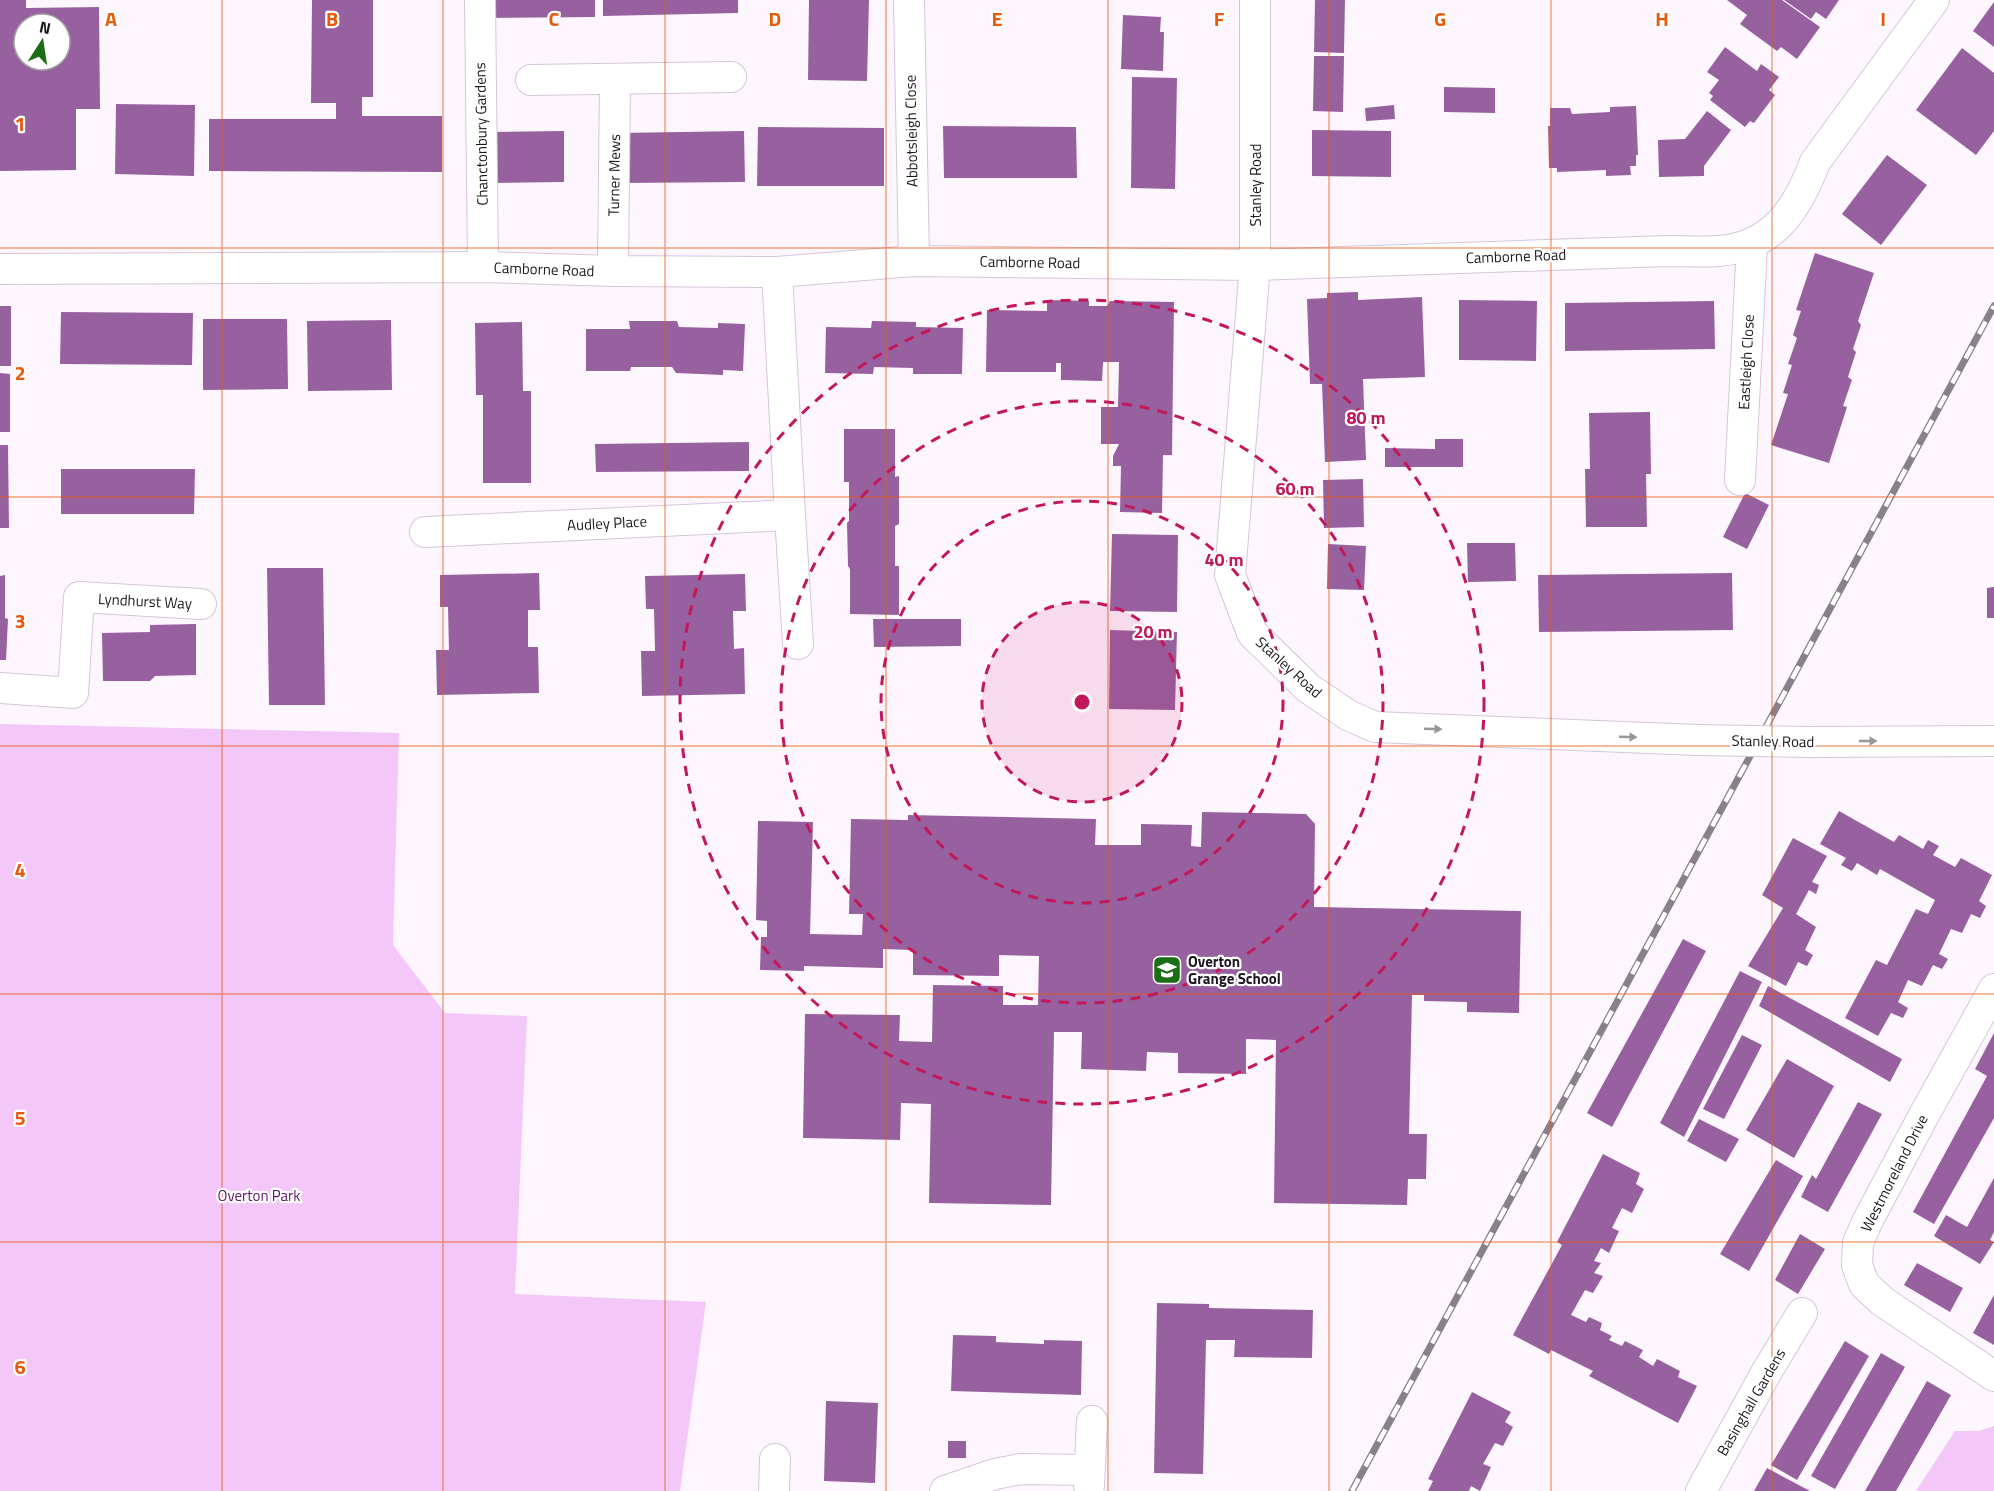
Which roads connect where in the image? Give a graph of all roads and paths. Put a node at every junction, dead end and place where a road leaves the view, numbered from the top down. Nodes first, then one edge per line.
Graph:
1 (480, 0) edge
2 (909, 0) edge
3 (1255, 0) edge
4 (1934, 0) edge
5 (731, 77) dead end
6 (615, 79) junction
7 (531, 80) dead end
8 (1752, 244) junction
9 (914, 261) junction
10 (1255, 265) junction
11 (483, 267) junction
12 (0, 269) edge
13 (613, 271) junction
14 (777, 272) junction
15 (1740, 480) dead end
16 (790, 515) junction
17 (425, 532) dead end
18 (201, 604) dead end
19 (798, 644) dead end
20 (0, 688) edge
21 (1994, 741) edge
22 (1994, 989) edge
23 (1802, 1313) dead end
24 (1994, 1376) edge
25 (1092, 1421) dead end
26 (775, 1459) dead end
27 (774, 1491) edge
28 (945, 1491) edge
29 (1701, 1491) edge

1 - 11 street, Chanctonbury Gardens
2 - 9 street, Abbotsleigh Close
3 - 10 street, Stanley Road
4 - 8 street, Camborne Road
5 - 6 street
6 - 7 street
6 - 13 street, Turner Mews
8 - 10 street, Camborne Road
8 - 15 street, Eastleigh Close
9 - 10 street, Camborne Road
9 - 14 street, Camborne Road
10 -> 21 street, Stanley Road, bridge
11 - 12 street, Camborne Road
11 - 13 street, Camborne Road
13 - 14 street, Camborne Road
14 - 16 street
16 - 17 street, Audley Place
16 - 19 street
18 - 20 street, Lyndhurst Way
22 - 24 street, Westmoreland Drive
23 - 29 street, Basinghall Gardens
25 - 28 street
26 - 27 street

